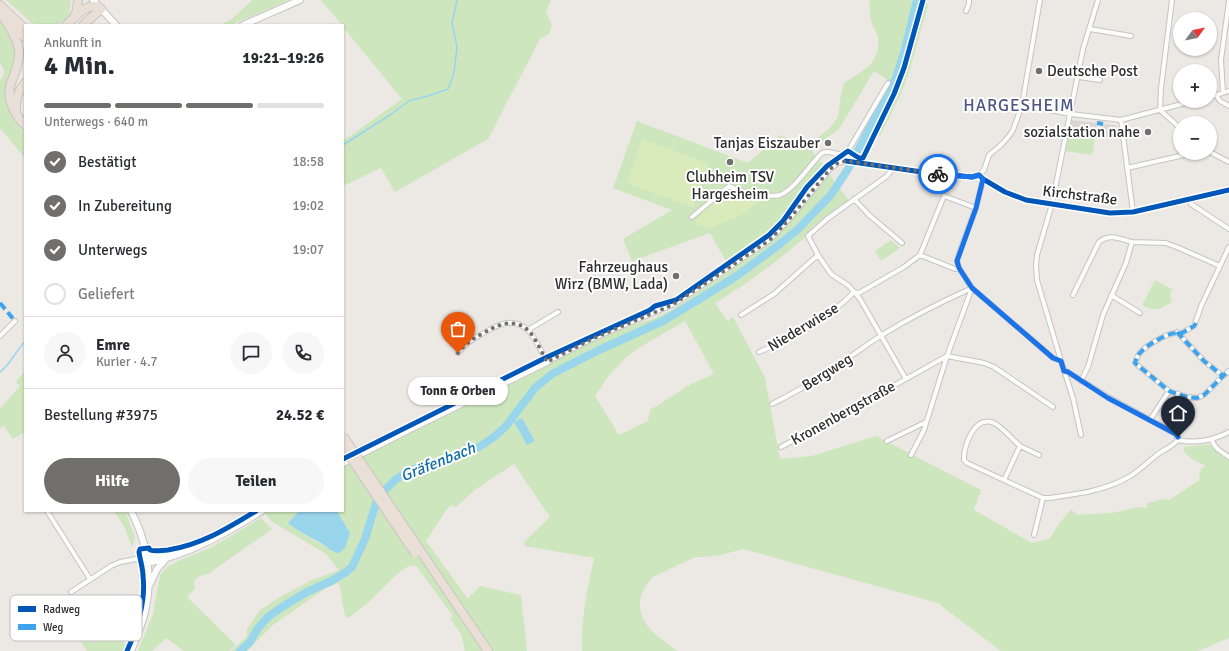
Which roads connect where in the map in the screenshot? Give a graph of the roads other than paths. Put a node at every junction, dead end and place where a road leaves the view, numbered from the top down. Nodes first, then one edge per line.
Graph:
1 (78, 0) edge
2 (300, 0) edge
3 (969, 0) edge
4 (1040, 0) edge
5 (1098, 0) edge
6 (1172, 0) edge
7 (1229, 1) edge
8 (98, 5) edge
9 (0, 11) edge
10 (966, 11) dead end
11 (72, 19) junction
12 (16, 20) junction
13 (25, 24) edge
14 (67, 24) edge
15 (84, 24) edge
16 (115, 24) edge
17 (245, 24) edge
18 (24, 28) edge
19 (1090, 29) junction
20 (24, 36) edge
21 (1131, 36) dead end
22 (1078, 77) junction
23 (1100, 80) dead end
24 (24, 84) edge
25 (888, 84) dead end
26 (1229, 91) edge
27 (1223, 92) junction
28 (1217, 95) edge
29 (1217, 96) edge
30 (1022, 105) junction
31 (1173, 106) edge
32 (1229, 106) edge
33 (1160, 110) junction
34 (1071, 114) junction
35 (1121, 120) junction
36 (1173, 122) edge
37 (23, 123) edge
38 (842, 155) junction
39 (1217, 156) edge
40 (1173, 158) edge
41 (845, 162) junction
42 (1229, 162) edge
43 (891, 167) junction
44 (1127, 168) junction
45 (979, 175) junction
46 (983, 179) junction
47 (1229, 190) edge
48 (854, 199) junction
49 (1189, 199) junction
50 (1052, 204) junction
51 (976, 208) junction
52 (1132, 212) junction
53 (692, 217) dead end
54 (1229, 229) edge
55 (1132, 242) junction
56 (902, 244) dead end
57 (1229, 247) edge
58 (818, 255) junction
59 (920, 255) junction
60 (1220, 266) junction
61 (959, 268) junction
62 (972, 288) junction
63 (854, 292) junction
64 (1073, 295) dead end
65 (1112, 295) junction
66 (558, 312) dead end
67 (1140, 313) dead end
68 (741, 315) dead end
69 (15, 321) dead end
70 (528, 330) junction
71 (1176, 332) junction
72 (881, 335) junction
73 (0, 336) edge
74 (759, 352) dead end
75 (458, 353) dead end
76 (947, 356) junction
77 (1061, 361) junction
78 (547, 362) junction
79 (1064, 371) junction
80 (1229, 372) edge
81 (1223, 376) junction
82 (906, 379) junction
83 (1080, 381) junction
84 (1169, 391) junction
85 (772, 404) dead end
86 (1053, 407) dead end
87 (1150, 420) junction
88 (927, 422) junction
89 (1229, 432) edge
90 (1082, 435) dead end
91 (344, 438) edge
92 (1212, 439) junction
93 (1178, 440) junction
94 (887, 441) dead end
95 (1020, 446) junction
96 (344, 447) edge
97 (781, 447) dead end
98 (911, 455) dead end
99 (1039, 455) dead end
100 (1229, 457) edge
101 (344, 462) edge
102 (1004, 480) junction
103 (1043, 498) junction
104 (47, 512) edge
105 (131, 512) edge
106 (260, 512) edge
107 (1034, 535) dead end
108 (196, 547) junction
109 (165, 559) junction
110 (147, 560) junction
111 (90, 579) junction
112 (148, 590) junction
113 (71, 592) dead end
114 (142, 624) edge
115 (477, 640) junction
116 (136, 641) edge
117 (131, 651) edge
118 (481, 651) edge
119 (488, 651) edge

1 - 11 highway
2 - 17 street
3 - 10 street
4 - 30 street
5 - 19 street
6 - 33 street
7 - 27 street
8 - 11 highway
8 - 15 highway
8 - 16 street
9 - 12 highway
9 - 20 highway
9 - 37 highway
11 - 14 highway
12 - 13 highway
12 - 18 highway
19 - 21 street
19 - 22 street
22 - 23 street
22 - 34 street
24 - 37 highway
25 - 38 street
26 - 27 street
27 - 28 street
29 - 32 street
30 - 34 street
30 - 45 street
31 - 33 street
33 - 35 street
33 - 36 street
34 - 35 street
34 - 50 street
35 - 44 street
38 - 41 street
38 - 53 street
39 - 42 street
40 - 44 street
41 - 43 street
41 - 78 street
43 - 45 street
43 - 48 street, Niederwiese
44 - 52 street
45 - 46 street, Kirchstraße
46 - 50 street, Kirchstraße
46 - 51 street
47 - 49 street, Kirchstraße
48 - 56 street
48 - 58 street, Niederwiese
49 - 52 street, Kirchstraße
49 - 54 street
50 - 52 street, Kirchstraße
50 - 77 street
51 - 59 street
51 - 61 street
55 - 60 street
55 - 64 street
55 - 65 street
57 - 60 street
58 - 63 street, Niederwiese
58 - 68 street
59 - 61 street
59 - 63 street
60 - 71 street
61 - 62 street
62 - 72 street, Bergweg
62 - 76 street
62 - 77 street
63 - 72 street
63 - 74 street, Niederwiese
65 - 67 street
65 - 83 street
66 - 70 street
69 - 73 street
70 - 75 street
70 - 78 street
71 - 81 street
71 - 84 street
72 - 82 street, Kronenbergstraße
72 - 85 street, Bergweg
76 - 82 street, Kronenbergstraße
76 - 86 street
76 - 88 street
77 - 79 street
78 - 101 street
79 - 83 street
79 - 90 street
80 - 81 street
81 - 84 street
82 - 97 street, Kronenbergstraße
83 - 87 street
84 - 87 street
87 - 93 street
88 - 94 street
88 - 98 street
89 - 92 street
91 - 115 highway, bridge
92 - 93 street
92 - 100 street
93 - 103 street
95 - 99 street
95 - 102 street
95 - 102 street
96 - 115 highway, bridge
102 - 103 street
103 - 107 street
104 - 111 street
105 - 110 street
106 - 108 street
108 - 109 street
108 - 110 street
109 - 110 street
109 - 112 street
110 - 111 street
110 - 112 street
111 - 113 street
112 - 114 street
115 - 118 highway
115 - 119 highway
116 - 117 street

